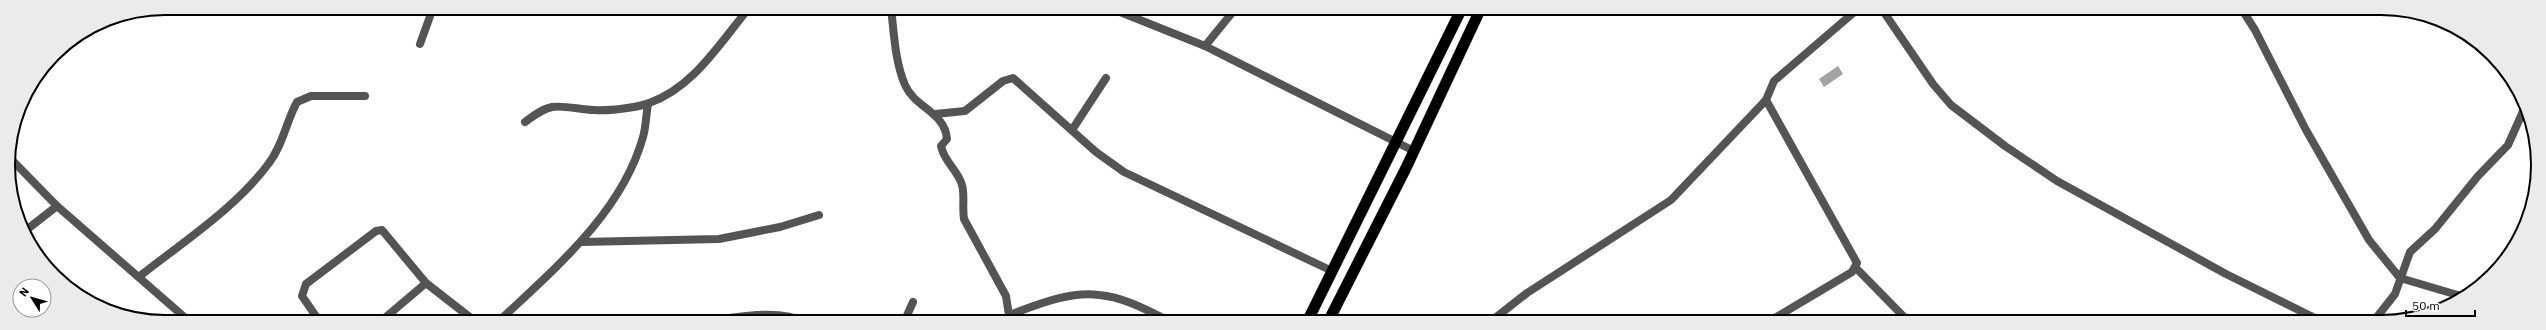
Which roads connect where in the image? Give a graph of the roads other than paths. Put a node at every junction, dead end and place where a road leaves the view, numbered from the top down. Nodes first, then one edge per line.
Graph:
1 (430, 15) edge
2 (743, 15) edge
3 (892, 15) edge
4 (1128, 15) edge
5 (1230, 15) edge
6 (1459, 15) edge
7 (1478, 15) edge
8 (1851, 15) edge
9 (1886, 15) edge
10 (2245, 15) edge
11 (420, 44) dead end
12 (1205, 46) junction
13 (1106, 78) dead end
14 (365, 96) dead end
15 (1766, 100) junction
16 (648, 104) junction
17 (935, 114) junction
18 (2522, 115) edge
19 (525, 122) dead end
20 (1072, 130) junction
21 (1397, 142) junction
22 (1414, 151) junction
23 (15, 164) edge
24 (57, 206) junction
25 (819, 215) dead end
26 (29, 228) edge
27 (580, 242) junction
28 (1856, 268) junction
29 (1332, 271) junction
30 (140, 276) junction
31 (2400, 278) junction
32 (426, 283) junction
33 (2457, 294) edge
34 (913, 302) dead end
35 (182, 315) edge
36 (315, 315) edge
37 (388, 315) edge
38 (467, 315) edge
39 (505, 315) edge
40 (907, 315) edge
41 (1009, 315) edge
42 (1016, 315) edge
43 (1155, 315) edge
44 (1310, 315) edge
45 (1332, 315) edge
46 (1499, 315) edge
47 (1780, 315) edge
48 (1902, 315) edge
49 (2309, 315) edge
50 (2379, 315) edge

1 - 11 street
2 - 16 street
3 - 17 street
4 - 12 street
5 - 12 street
6 - 21 highway
7 - 22 highway
8 - 15 street
9 - 49 street
10 - 31 street
12 - 21 street
13 - 20 street
14 - 30 street
15 - 28 street
15 - 46 street
16 - 19 street
16 - 27 street
17 - 20 street
17 - 41 street
18 - 31 street
20 - 29 street
21 - 22 street
21 - 29 highway
22 - 45 highway
23 - 24 street
24 - 26 street
24 - 30 street
25 - 27 street
27 - 39 street
28 - 47 street
28 - 48 street
29 - 44 highway
30 - 35 street
31 - 33 street
31 - 50 street
32 - 36 street
32 - 37 street
32 - 38 street
34 - 40 street
42 - 43 street

